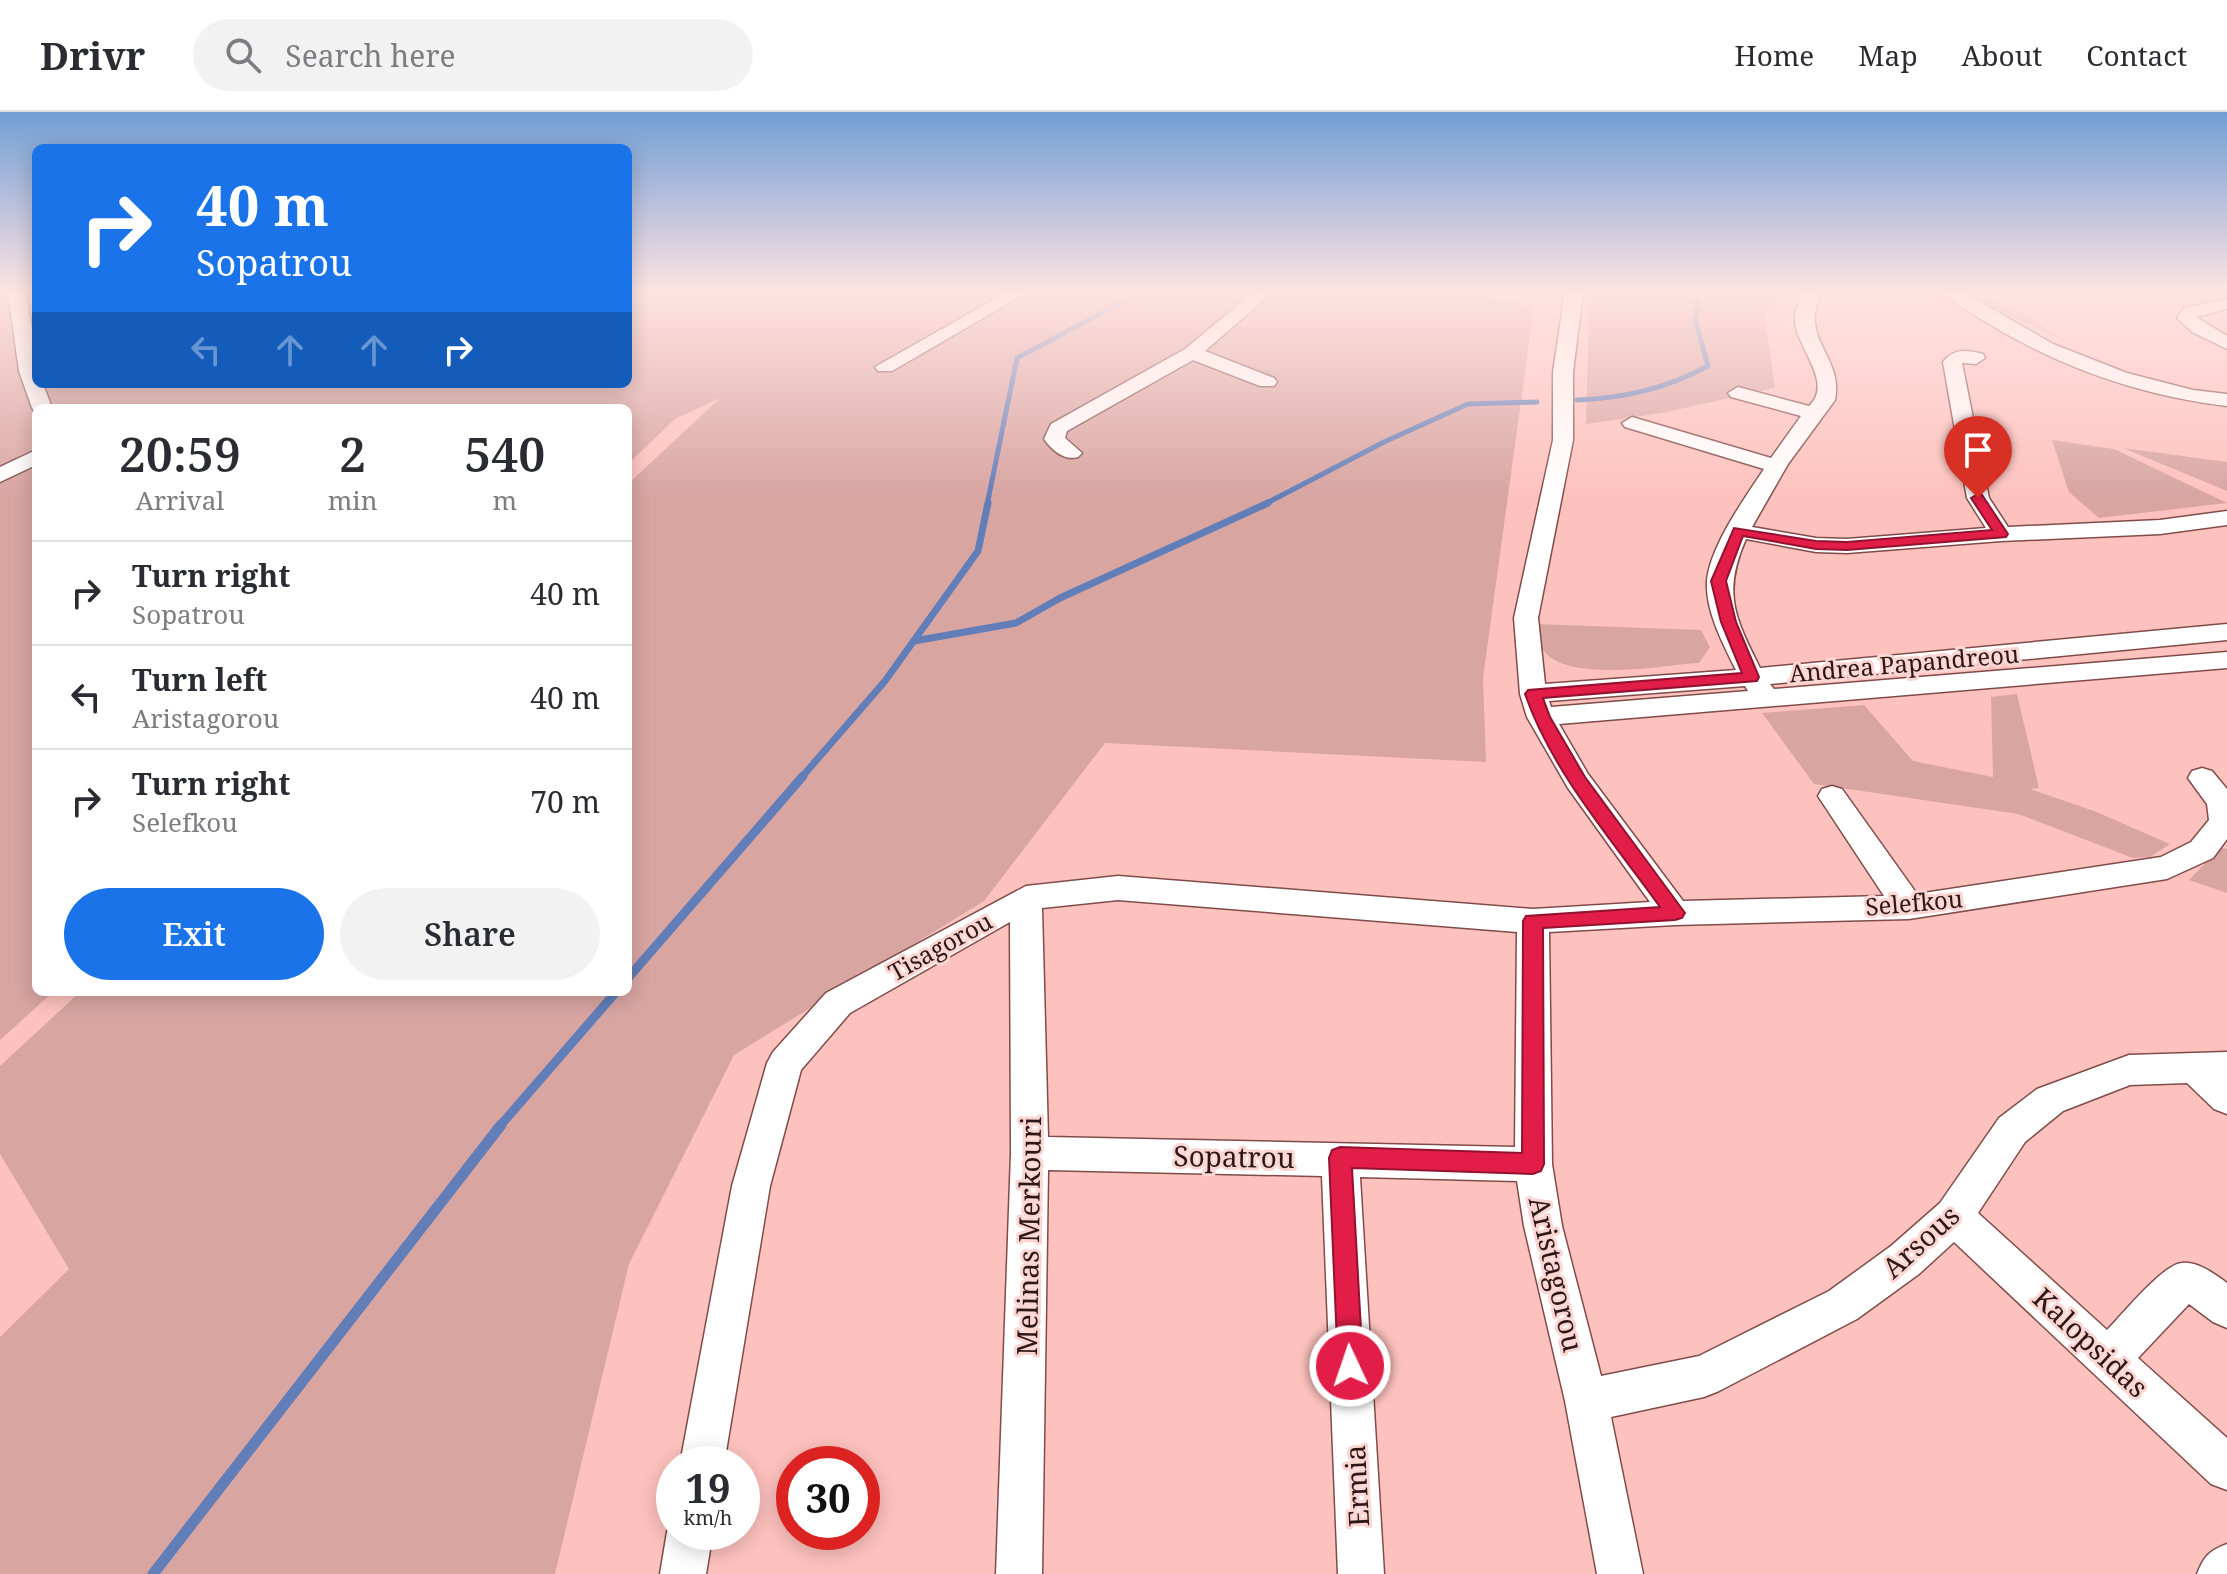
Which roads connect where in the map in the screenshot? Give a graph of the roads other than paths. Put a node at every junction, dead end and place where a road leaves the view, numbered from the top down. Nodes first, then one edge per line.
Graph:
1 (897, 360) edge
2 (1179, 360) edge
3 (1211, 360) edge
4 (1565, 360) edge
5 (1817, 360) edge
6 (1954, 360) edge
7 (2074, 360) edge
8 (885, 367) dead end
9 (1267, 382) dead end
10 (1738, 393) dead end
11 (2227, 400) edge
12 (1814, 413) junction
13 (1632, 423) dead end
14 (1071, 453) dead end
15 (32, 458) edge
16 (1776, 466) junction
17 (0, 476) edge
18 (2227, 518) edge
19 (1738, 531) junction
20 (2001, 534) junction
21 (2227, 632) edge
22 (2227, 660) edge
23 (1759, 688) junction
24 (1537, 705) junction
25 (2202, 778) dead end
26 (1832, 796) dead end
27 (1026, 898) junction
28 (1909, 907) junction
29 (1675, 913) junction
30 (1533, 921) junction
31 (2210, 1067) edge
32 (2227, 1098) edge
33 (1030, 1153) junction
34 (1340, 1158) junction
35 (1533, 1164) junction
36 (1954, 1216) junction
37 (2227, 1308) edge
38 (2109, 1358) junction
39 (1586, 1401) junction
40 (705, 1446) edge
41 (2227, 1468) edge
42 (687, 1550) edge
43 (2227, 1567) edge
44 (683, 1574) edge
45 (1019, 1574) edge
46 (1361, 1574) edge
47 (1620, 1574) edge
48 (2220, 1574) edge

1 - 8 street
2 - 14 street
3 - 9 street
4 - 24 street
5 - 12 street
6 - 20 street
7 - 11 street
10 - 12 street
12 - 16 street
13 - 16 street
15 - 17 street
16 - 19 street
18 - 20 street
19 - 20 street
19 - 23 street
21 - 23 street, Andrea Papandreou
22 - 23 street, Andrea Papandreou
23 - 24 street, Andrea Papandreou
24 - 29 street
25 - 28 street, Selefkou
26 - 28 street
27 - 30 street, Tisagorou
27 - 33 street, Melinas Merkouri
27 - 40 street, Tisagorou
28 - 29 street, Selefkou
29 - 30 street, Selefkou
30 - 35 street, Aristagorou
31 - 32 street
31 - 36 street, Arsous
33 - 34 street, Sopatrou
33 - 45 street, Melinas Merkouri
34 - 35 street, Sopatrou
34 - 46 street, Ermia
35 - 39 street, Aristagorou
36 - 38 street, Kalopsidas
36 - 39 street, Arsous
37 - 38 street
38 - 41 street, Kalopsidas
39 - 47 street, Aristagorou
42 - 44 street
43 - 48 street

